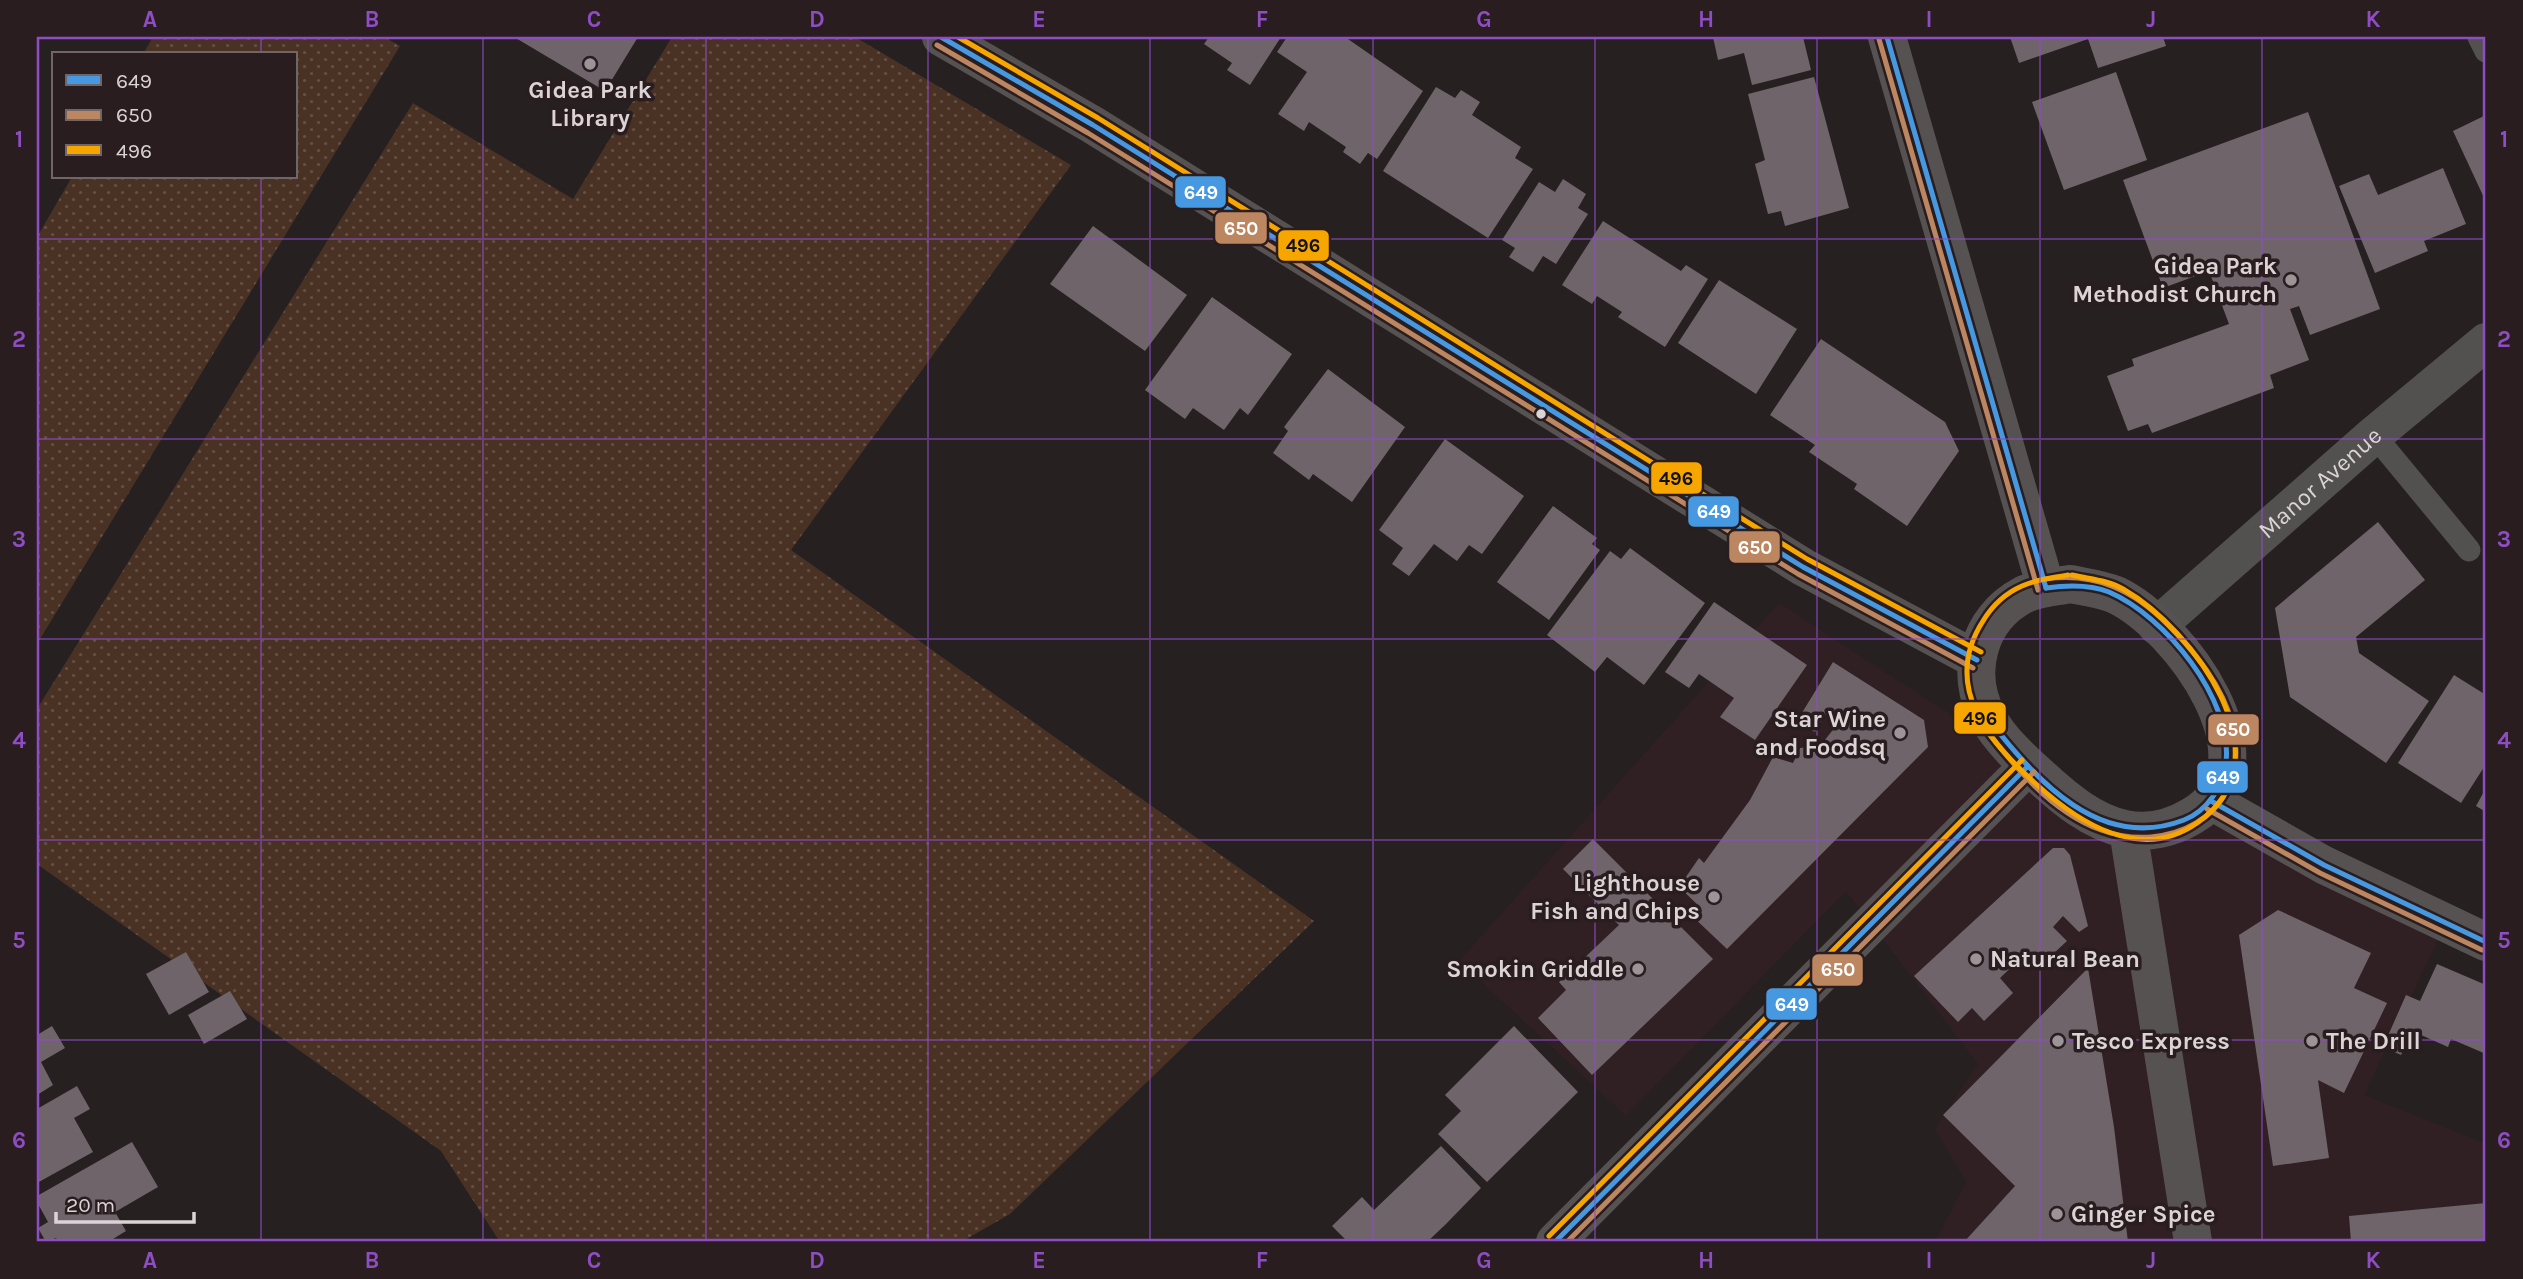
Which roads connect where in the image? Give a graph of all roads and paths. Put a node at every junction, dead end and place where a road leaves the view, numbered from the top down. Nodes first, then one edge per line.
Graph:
1 (941, 37) edge
2 (1887, 37) edge
3 (2479, 37) edge
4 (2486, 51) edge
5 (2486, 342) edge
6 (2374, 435) junction
7 (2469, 550) dead end
8 (2046, 588) junction
9 (2157, 626) junction
10 (1977, 660) junction
11 (2028, 766) junction
12 (2211, 801) junction
13 (2128, 830) junction
14 (2486, 942) edge
15 (1555, 1242) edge
16 (2193, 1242) edge

1 - 10 street
2 - 8 street
3 - 4 lane
5 - 6 street, Manor Avenue
6 - 7 lane
6 - 9 street, Manor Avenue
8 - 9 street
8 - 10 street
9 - 12 street
10 - 11 street
11 - 13 street
11 - 15 street
12 - 13 street
12 - 14 street
13 - 16 street

